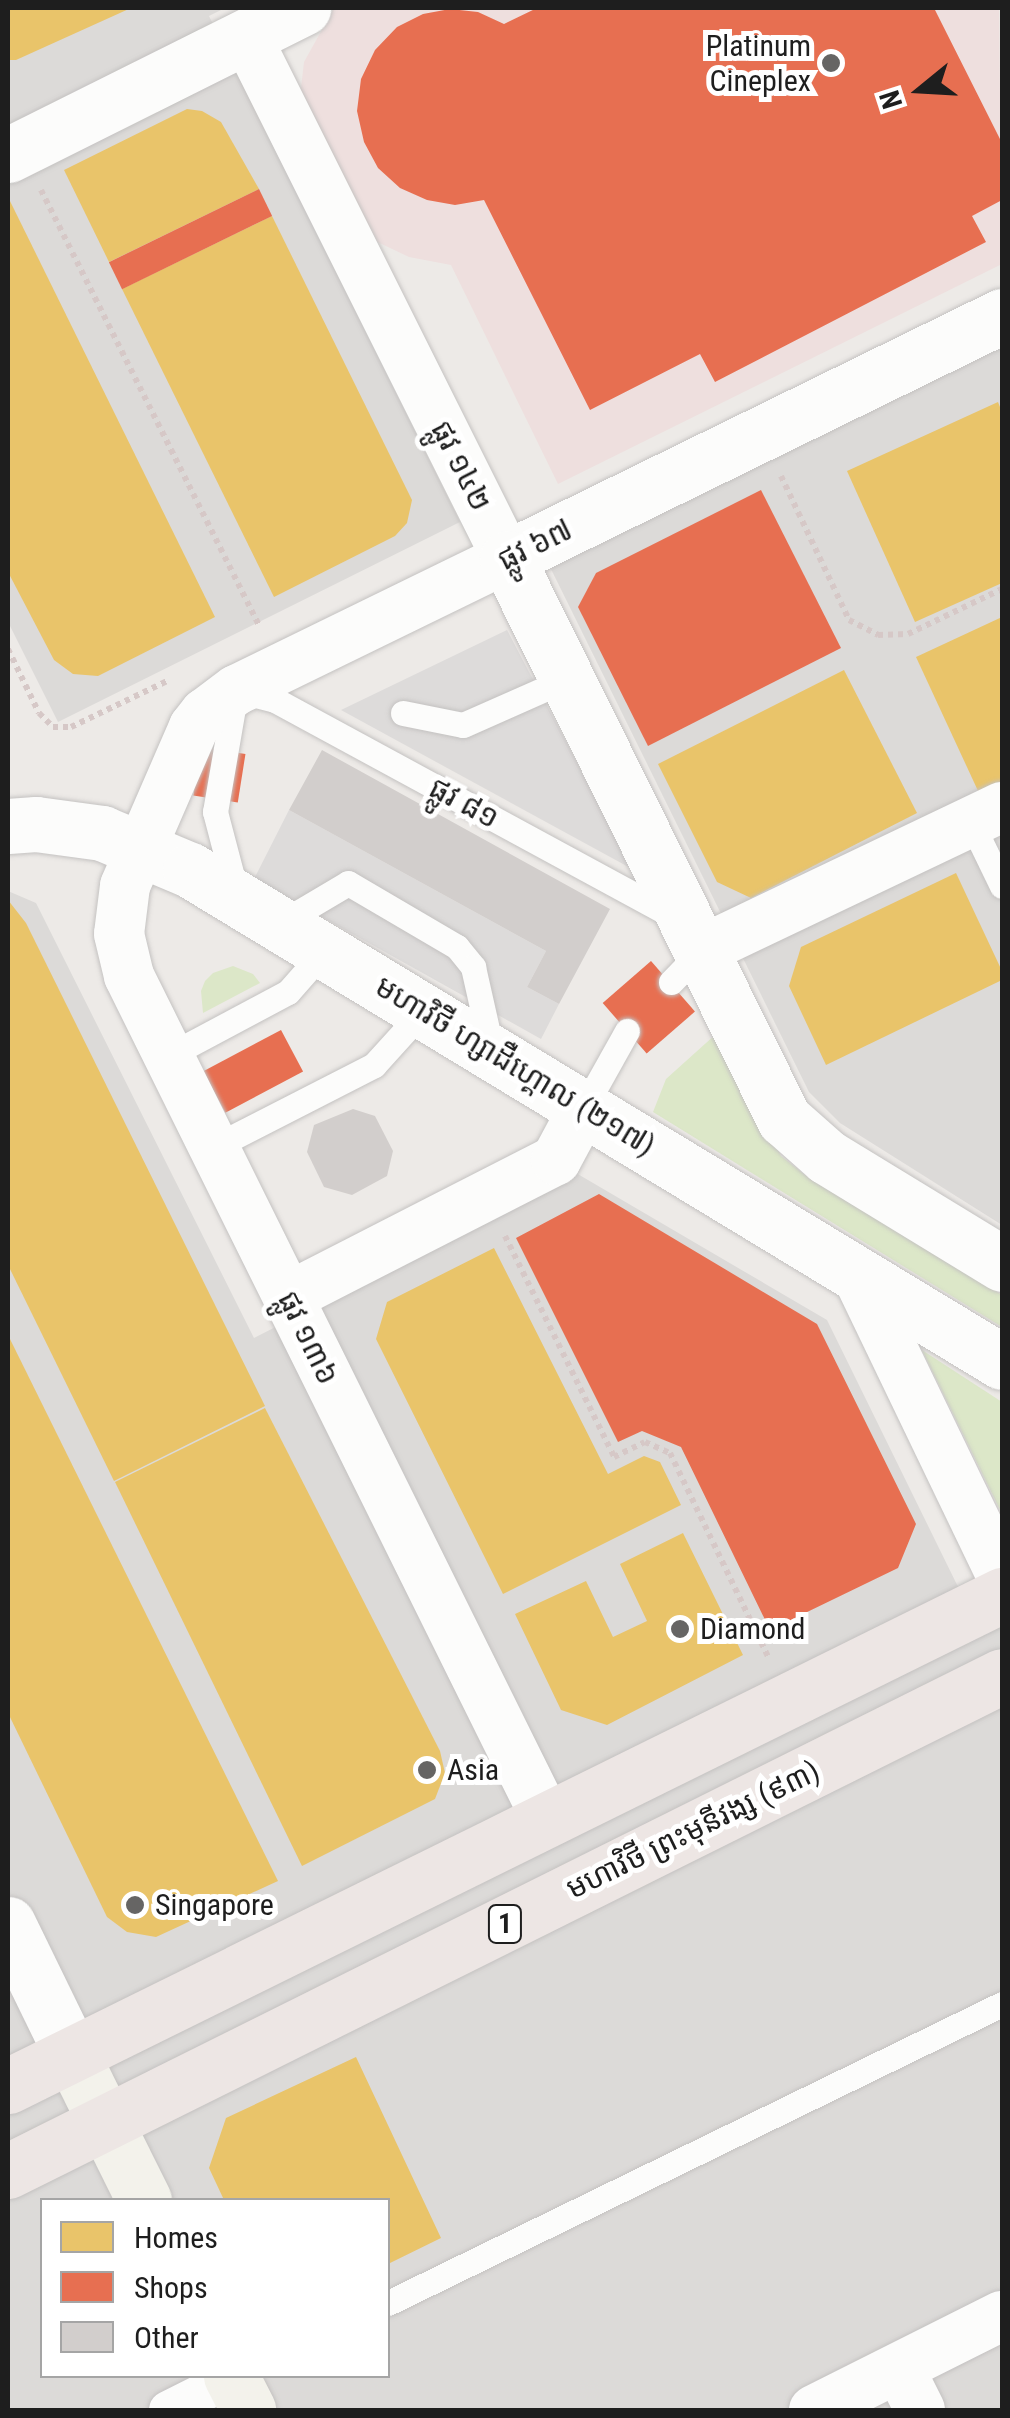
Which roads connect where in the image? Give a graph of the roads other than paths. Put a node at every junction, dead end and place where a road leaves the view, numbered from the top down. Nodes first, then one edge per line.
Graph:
1 (303, 8) edge
2 (246, 36) junction
3 (14, 152) edge
4 (1002, 316) edge
5 (506, 558) junction
6 (567, 679) junction
7 (236, 690) junction
8 (403, 713) dead end
9 (987, 814) edge
10 (8, 826) edge
11 (141, 848) junction
12 (1002, 886) edge
13 (281, 925) junction
14 (687, 952) junction
15 (422, 1011) junction
16 (627, 1031) dead end
17 (492, 1052) junction
18 (168, 1056) junction
19 (585, 1106) junction
20 (214, 1147) junction
21 (1002, 1264) edge
22 (856, 1273) junction
23 (288, 1297) junction
24 (1002, 1362) edge
25 (1002, 1576) edge
26 (1002, 1595) edge
27 (1002, 1676) edge
28 (547, 1820) junction
29 (8, 1924) edge
30 (1002, 2004) edge
31 (72, 2054) junction
32 (8, 2086) edge
33 (106, 2122) junction
34 (8, 2171) edge
35 (143, 2198) edge
36 (390, 2301) edge
37 (1002, 2316) edge
38 (237, 2385) edge
39 (910, 2389) edge
40 (168, 2410) edge
41 (814, 2410) edge

1 - 2 street
2 - 3 street
2 - 5 street, ផ្លូវ ១៤២
4 - 5 street, ផ្លូវ ៦៧
5 - 6 street, ផ្លូវ ១៤២
5 - 7 street, ផ្លូវ ៦៧
6 - 8 lane
6 - 14 street, ផ្លូវ ១៤២
7 - 11 street, ផ្លូវ ៦៧
7 - 13 lane
7 - 14 lane, ផ្លូវ ៨១
9 - 12 lane
9 - 14 street
10 - 11 street, មហាវិថី ហ្សាដឺហ្គោល (២១៧)
11 - 13 street, មហាវិថី ហ្សាដឺហ្គោល (២១៧)
11 - 18 street, ផ្លូវ ១៣៦
13 - 15 street, មហាវិថី ហ្សាដឺហ្គោល (២១៧)
13 - 17 lane
13 - 18 lane
14 - 21 street, ផ្លូវ ១៤២
15 - 17 street, មហាវិថី ហ្សាដឺហ្គោល (២១៧)
15 - 20 lane
16 - 19 lane
17 - 19 street, មហាវិថី ហ្សាដឺហ្គោល (២១៧)
18 - 20 street, ផ្លូវ ១៣៦
19 - 22 street, មហាវិថី ហ្សាដឺហ្គោល (២១៧)
19 - 23 street
20 - 23 street, ផ្លូវ ១៣៦
22 - 24 street, មហាវិថី ហ្សាដឺហ្គោល (២១៧)
22 - 25 street
23 - 28 street, ផ្លូវ ១៣៦
26 - 28 highway
27 - 33 highway, មហាវិថី ព្រះមុនីវង្ស (៩៣) / 1
28 - 31 highway
29 - 31 street
30 - 36 lane
31 - 32 highway
31 - 33 main road
33 - 34 highway, មហាវិថី ព្រះមុនីវង្ស (៩៣) / 1
33 - 35 main road
37 - 39 street
38 - 40 street
39 - 41 street

